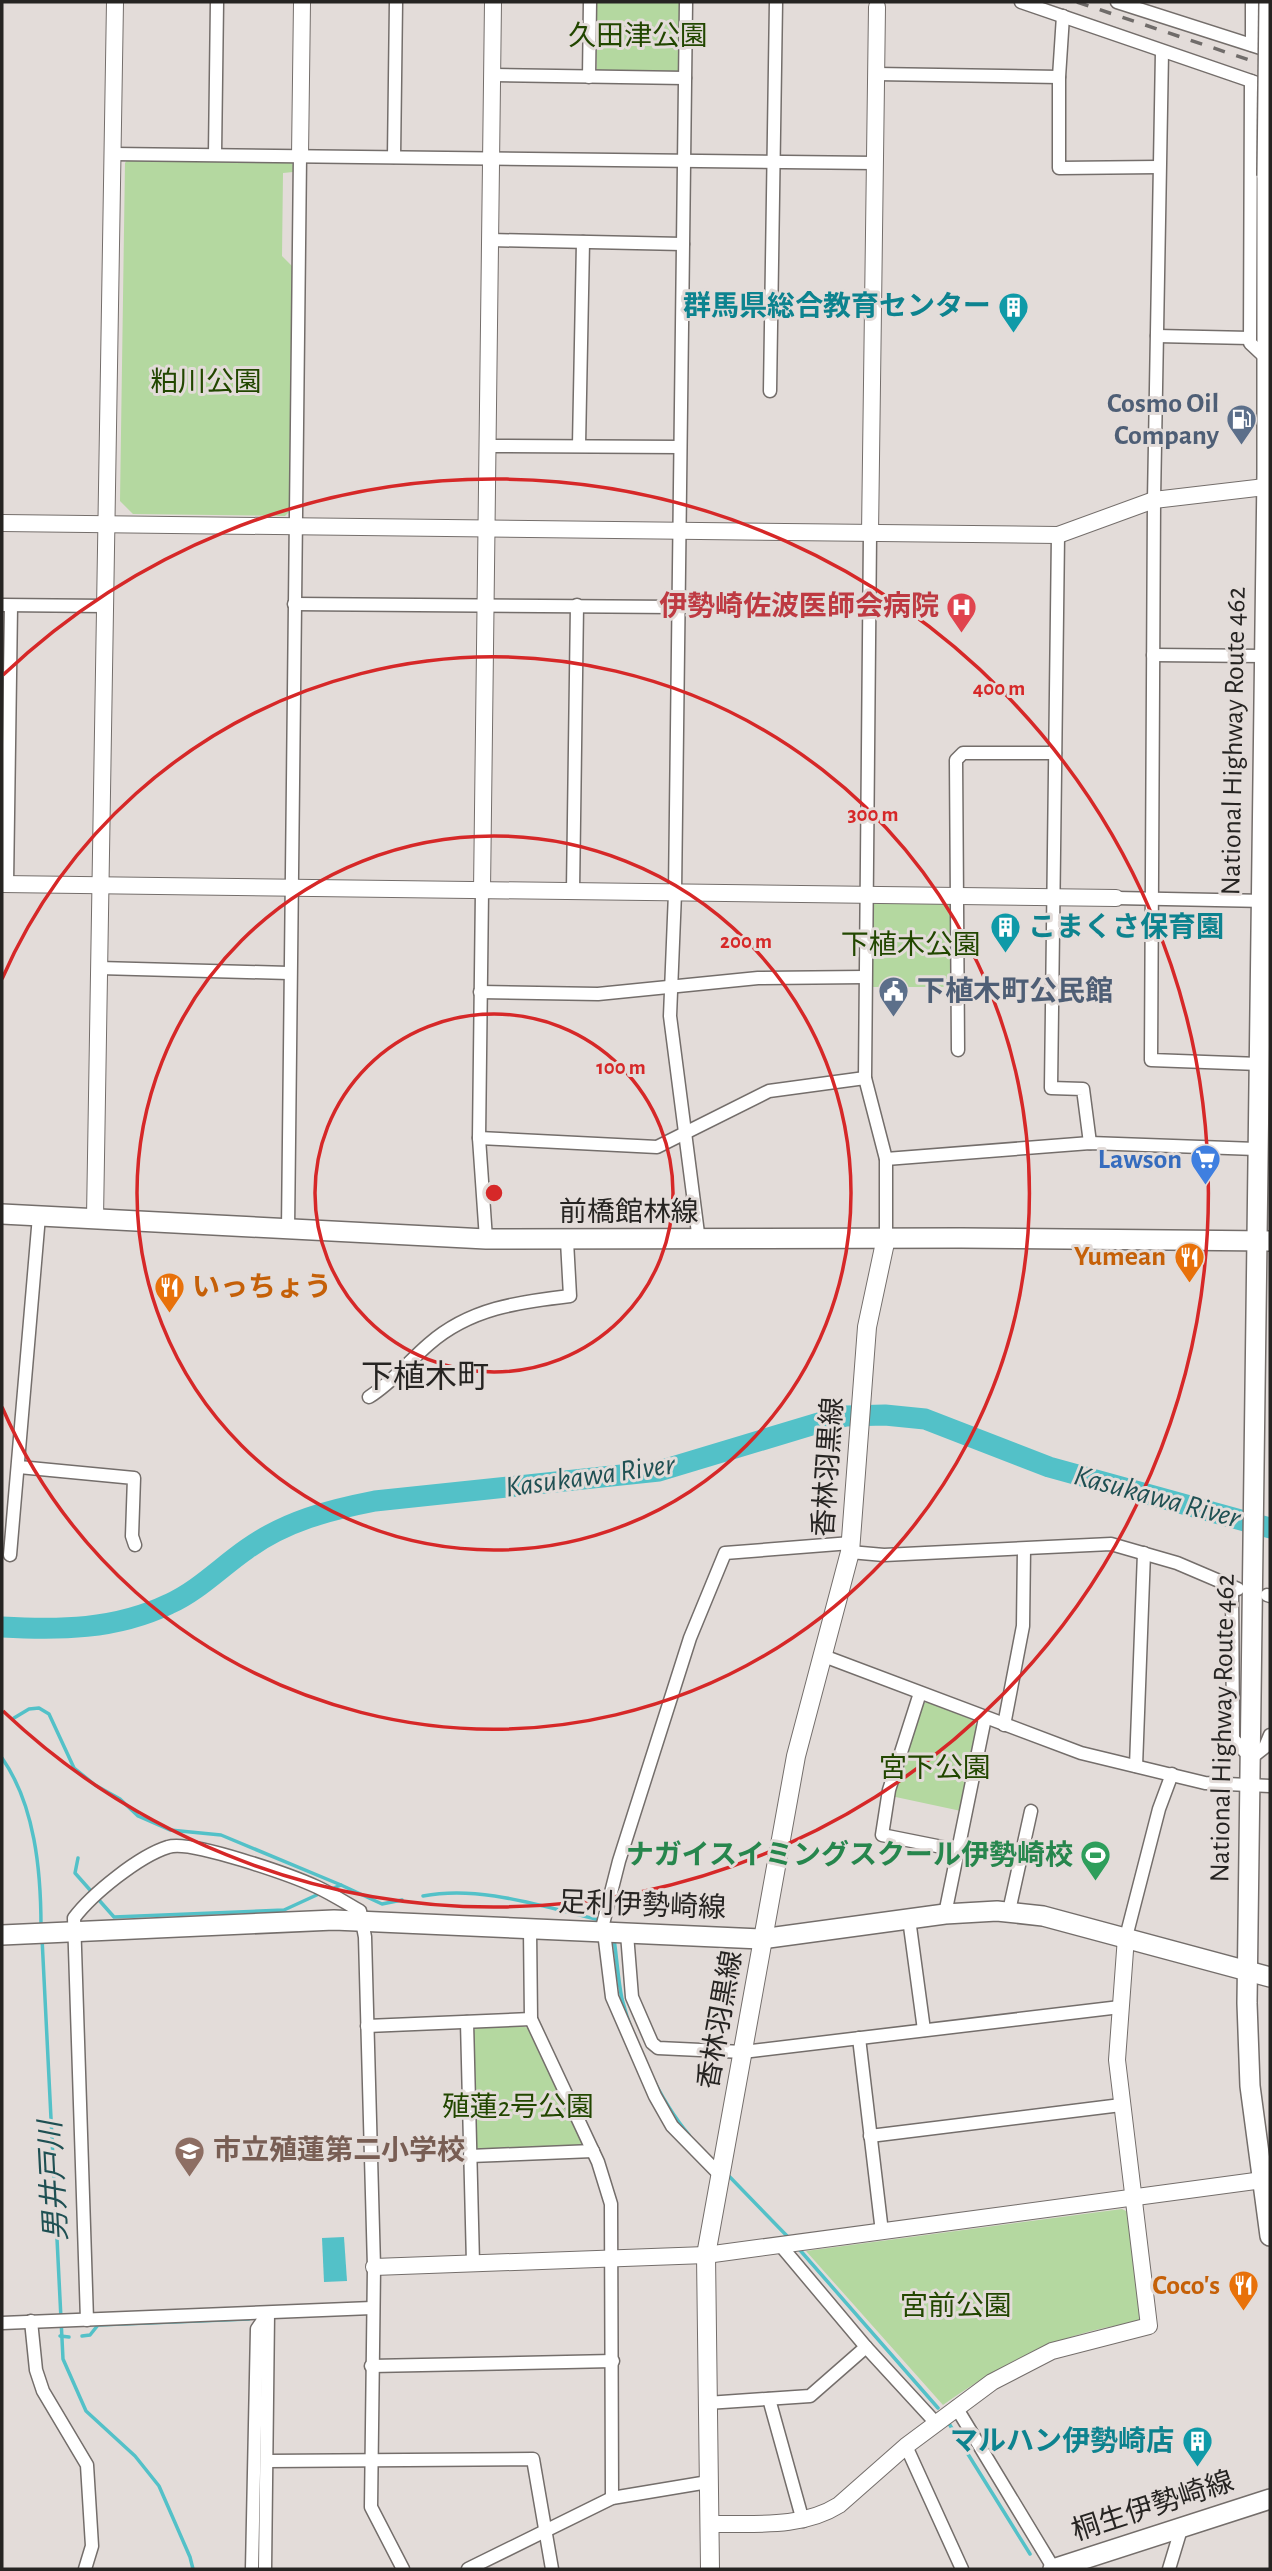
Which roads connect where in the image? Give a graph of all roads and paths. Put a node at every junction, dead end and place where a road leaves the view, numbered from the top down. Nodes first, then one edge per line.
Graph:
1 (115, 2) edge
2 (217, 2) edge
3 (302, 2) edge
4 (396, 2) edge
5 (493, 2) edge
6 (590, 2) edge
7 (686, 2) edge
8 (775, 2) edge
9 (1021, 2) edge
10 (1117, 2) edge
11 (1252, 2) edge
12 (1269, 2) edge
13 (877, 4) edge
14 (1063, 16) junction
15 (1252, 45) junction
16 (1270, 51) edge
17 (1161, 52) junction
18 (876, 74) junction
19 (493, 75) junction
20 (589, 77) junction
21 (1059, 77) junction
22 (685, 78) junction
23 (1251, 81) junction
24 (1270, 87) edge
25 (113, 154) junction
26 (215, 155) junction
27 (300, 156) junction
28 (394, 157) junction
29 (491, 158) junction
30 (683, 161) junction
31 (774, 162) junction
32 (875, 163) junction
33 (1158, 167) junction
34 (490, 240) junction
35 (583, 242) junction
36 (684, 244) junction
37 (1157, 336) junction
38 (1250, 338) junction
39 (1268, 356) edge
40 (770, 391) dead end
41 (579, 445) junction
42 (488, 446) junction
43 (680, 447) junction
44 (1268, 485) edge
45 (1154, 499) junction
46 (2, 523) edge
47 (108, 524) junction
48 (296, 527) junction
49 (486, 530) junction
50 (678, 533) junction
51 (870, 534) junction
52 (1058, 536) junction
53 (294, 604) junction
54 (486, 604) junction
55 (577, 605) junction
56 (7, 606) edge
57 (106, 606) junction
58 (677, 607) junction
59 (1153, 655) junction
60 (1264, 656) junction
61 (1267, 710) edge
62 (1055, 753) junction
63 (4, 884) edge
64 (100, 885) junction
65 (290, 888) junction
66 (482, 891) junction
67 (573, 891) junction
68 (675, 892) junction
69 (866, 895) junction
70 (957, 896) junction
71 (1054, 897) junction
72 (1116, 898) joint
73 (1151, 900) junction
74 (1265, 901) edge
75 (99, 968) junction
76 (289, 973) junction
77 (865, 977) junction
78 (670, 986) junction
79 (480, 992) junction
80 (958, 1050) dead end
81 (1259, 1064) junction
82 (865, 1078) junction
83 (1264, 1086) edge
84 (684, 1135) junction
85 (479, 1138) junction
86 (1090, 1143) junction
87 (1256, 1149) junction
88 (886, 1158) junction
89 (1263, 1184) edge
90 (2, 1214) edge
91 (39, 1216) junction
92 (95, 1218) junction
93 (288, 1230) junction
94 (886, 1238) junction
95 (486, 1240) junction
96 (567, 1241) junction
97 (699, 1241) junction
98 (1263, 1241) edge
99 (369, 1397) dead end
100 (19, 1467) junction
101 (135, 1545) dead end
102 (850, 1548) junction
103 (1024, 1549) junction
104 (1144, 1553) junction
105 (10, 1555) dead end
106 (821, 1655) junction
107 (920, 1693) junction
108 (985, 1718) junction
109 (1004, 1725) junction
110 (1270, 1735) edge
111 (1251, 1758) junction
112 (1136, 1766) junction
113 (1172, 1774) junction
114 (1250, 1784) junction
115 (1270, 1786) edge
116 (1031, 1811) dead end
117 (957, 1850) junction
118 (1009, 1911) junction
119 (945, 1914) junction
120 (909, 1919) junction
121 (363, 1921) junction
122 (612, 1929) junction
123 (530, 1930) junction
124 (66, 1932) junction
125 (2, 1935) edge
126 (1126, 1937) junction
127 (761, 1939) junction
128 (1248, 1971) junction
129 (1270, 1977) edge
130 (1120, 2007) junction
131 (531, 2020) junction
132 (467, 2022) junction
133 (367, 2026) junction
134 (924, 2030) junction
135 (859, 2038) junction
136 (743, 2052) junction
137 (1121, 2105) junction
138 (870, 2136) junction
139 (593, 2151) junction
140 (470, 2156) junction
141 (722, 2171) junction
142 (1266, 2180) edge
143 (1133, 2198) junction
144 (882, 2232) junction
145 (1270, 2235) edge
146 (790, 2245) junction
147 (706, 2255) junction
148 (611, 2258) junction
149 (473, 2263) junction
150 (374, 2267) junction
151 (372, 2308) junction
152 (268, 2313) junction
153 (87, 2320) junction
154 (31, 2321) junction
155 (2, 2323) edge
156 (866, 2347) junction
157 (613, 2361) junction
158 (371, 2366) junction
159 (769, 2399) junction
160 (706, 2403) junction
161 (956, 2407) junction
162 (935, 2422) junction
163 (906, 2446) junction
164 (371, 2459) junction
165 (268, 2461) junction
166 (708, 2482) junction
167 (612, 2498) junction
168 (1270, 2499) edge
169 (803, 2521) junction
170 (709, 2524) junction
171 (1182, 2526) junction
172 (546, 2530) junction
173 (85, 2569) edge
174 (252, 2569) edge
175 (265, 2569) edge
176 (403, 2569) edge
177 (468, 2569) edge
178 (552, 2569) edge
179 (710, 2569) edge
180 (962, 2569) edge
181 (1053, 2569) edge
182 (1169, 2569) edge

1 - 25 street
2 - 26 street
3 - 27 street
4 - 28 street
5 - 19 street
6 - 20 street
7 - 22 street
8 - 31 street
9 - 14 street
10 - 15 street
11 - 15 street
12 - 39 main road, National Highway Route 462, bridge
13 - 18 street
14 - 17 street
14 - 21 street
15 - 16 street
17 - 23 street
17 - 33 street
18 - 21 street
18 - 32 street
19 - 20 street
19 - 29 street
20 - 22 street
21 - 33 street
22 - 30 street
23 - 24 street
23 - 38 street
25 - 26 street
25 - 47 street
26 - 27 street
27 - 28 street
27 - 48 street
28 - 29 street
29 - 30 street
29 - 34 street
30 - 31 street
30 - 36 street
31 - 32 street
31 - 40 street
32 - 51 street
33 - 37 street
34 - 35 street
34 - 42 street
35 - 36 street
35 - 41 street
36 - 43 street
37 - 38 street
37 - 45 street
38 - 39 street
39 - 44 main road, National Highway Route 462
41 - 42 street
41 - 43 street
42 - 49 street
43 - 50 street
44 - 45 street
44 - 60 main road, National Highway Route 462
45 - 52 street
45 - 59 street
46 - 47 street
47 - 48 street
47 - 57 street
48 - 49 street
48 - 53 street
49 - 50 street
49 - 54 street
50 - 51 street
50 - 58 street
51 - 52 street
51 - 69 street
52 - 62 street
53 - 54 street
53 - 65 street
54 - 55 street
54 - 66 street
55 - 58 street
55 - 67 street
56 - 57 street
56 - 63 street
57 - 64 street
58 - 68 street
59 - 60 street
59 - 73 street
60 - 61 main road, National Highway Route 462
61 - 74 main road, National Highway Route 462
62 - 70 street
62 - 71 street
63 - 64 street
64 - 65 street
64 - 75 street
65 - 66 street
65 - 76 street
66 - 67 street
66 - 79 street
67 - 68 street
68 - 69 street
68 - 78 street
69 - 70 street
69 - 77 street
70 - 71 street
70 - 80 street
71 - 72 street
71 - 86 street
72 - 73 street
73 - 74 street
73 - 81 street
74 - 81 main road, National Highway Route 462
75 - 76 street
75 - 92 street
76 - 93 street
77 - 78 street
77 - 82 street
78 - 79 street
78 - 84 street
79 - 85 street
81 - 83 main road, National Highway Route 462
82 - 84 street
82 - 88 street
83 - 87 main road, National Highway Route 462
84 - 85 street
84 - 97 street
85 - 95 street
86 - 87 street
86 - 88 street
87 - 89 main road, National Highway Route 462
88 - 94 street
89 - 98 main road, National Highway Route 462
90 - 91 main road, 前橋館林線
91 - 92 main road, 前橋館林線
91 - 100 street
92 - 93 main road, 前橋館林線
93 - 95 main road, 前橋館林線
94 - 97 main road, 前橋館林線
94 - 98 main road, 前橋館林線
94 - 102 main road, 香林羽黒線
95 - 96 main road, 前橋館林線
96 - 97 main road, 前橋館林線
96 - 99 street
98 - 111 main road, National Highway Route 462
100 - 101 street
100 - 105 street
102 - 103 street
102 - 106 main road, 香林羽黒線
102 - 122 street
103 - 104 street
103 - 109 street
104 - 111 street
104 - 112 street
106 - 107 street
106 - 127 main road, 香林羽黒線
107 - 108 street
107 - 117 street
108 - 109 street
108 - 117 street
109 - 112 street
110 - 111 street
111 - 114 main road, National Highway Route 462
112 - 113 street
113 - 114 street
113 - 126 street
114 - 115 street
114 - 128 main road, National Highway Route 462
116 - 118 street
117 - 119 street
118 - 119 main road, 足利伊勢崎線
118 - 126 main road, 足利伊勢崎線
119 - 120 main road, 足利伊勢崎線
120 - 127 main road, 足利伊勢崎線
120 - 134 street
121 - 123 main road, 足利伊勢崎線
121 - 124 main road, 足利伊勢崎線
121 - 124 street
121 - 133 street
122 - 123 main road, 足利伊勢崎線
122 - 127 main road, 足利伊勢崎線
122 - 136 street
122 - 141 street
123 - 131 street
124 - 125 main road, 足利伊勢崎線
124 - 153 street
126 - 128 main road, 足利伊勢崎線
126 - 130 street
127 - 136 main road, 香林羽黒線
128 - 129 main road, 足利伊勢崎線
128 - 142 main road, National Highway Route 462
130 - 134 street
130 - 137 street
131 - 132 street
131 - 139 street
132 - 133 street
132 - 140 street
133 - 150 street
134 - 135 street
135 - 136 street
135 - 138 street
136 - 141 main road, 香林羽黒線
137 - 138 street
137 - 143 street
138 - 144 street
139 - 140 street
139 - 148 street
140 - 149 street
141 - 147 main road, 香林羽黒線
142 - 143 street
142 - 145 main road, National Highway Route 462
143 - 144 street
143 - 161 street
144 - 146 street
146 - 147 street
146 - 156 street
147 - 148 street
147 - 160 main road, 香林羽黒線
148 - 149 street
148 - 157 street
149 - 150 street
150 - 151 street
151 - 152 street
151 - 158 street
152 - 153 street
152 - 165 street
152 - 174 street
153 - 154 street
154 - 155 street
154 - 173 street
156 - 159 street
156 - 162 street
157 - 158 street
157 - 167 street
158 - 164 street
159 - 160 street
159 - 169 street
160 - 166 main road, 香林羽黒線
161 - 162 street
161 - 181 street
162 - 163 street
163 - 169 street
163 - 180 street
164 - 165 street
164 - 172 street
164 - 176 street
165 - 175 street
166 - 167 street
166 - 170 main road, 香林羽黒線
167 - 172 street
168 - 171 main road, 桐生伊勢崎線
169 - 170 street
170 - 179 main road, 香林羽黒線
171 - 181 main road, 桐生伊勢崎線
171 - 182 street
172 - 177 street
172 - 178 street

